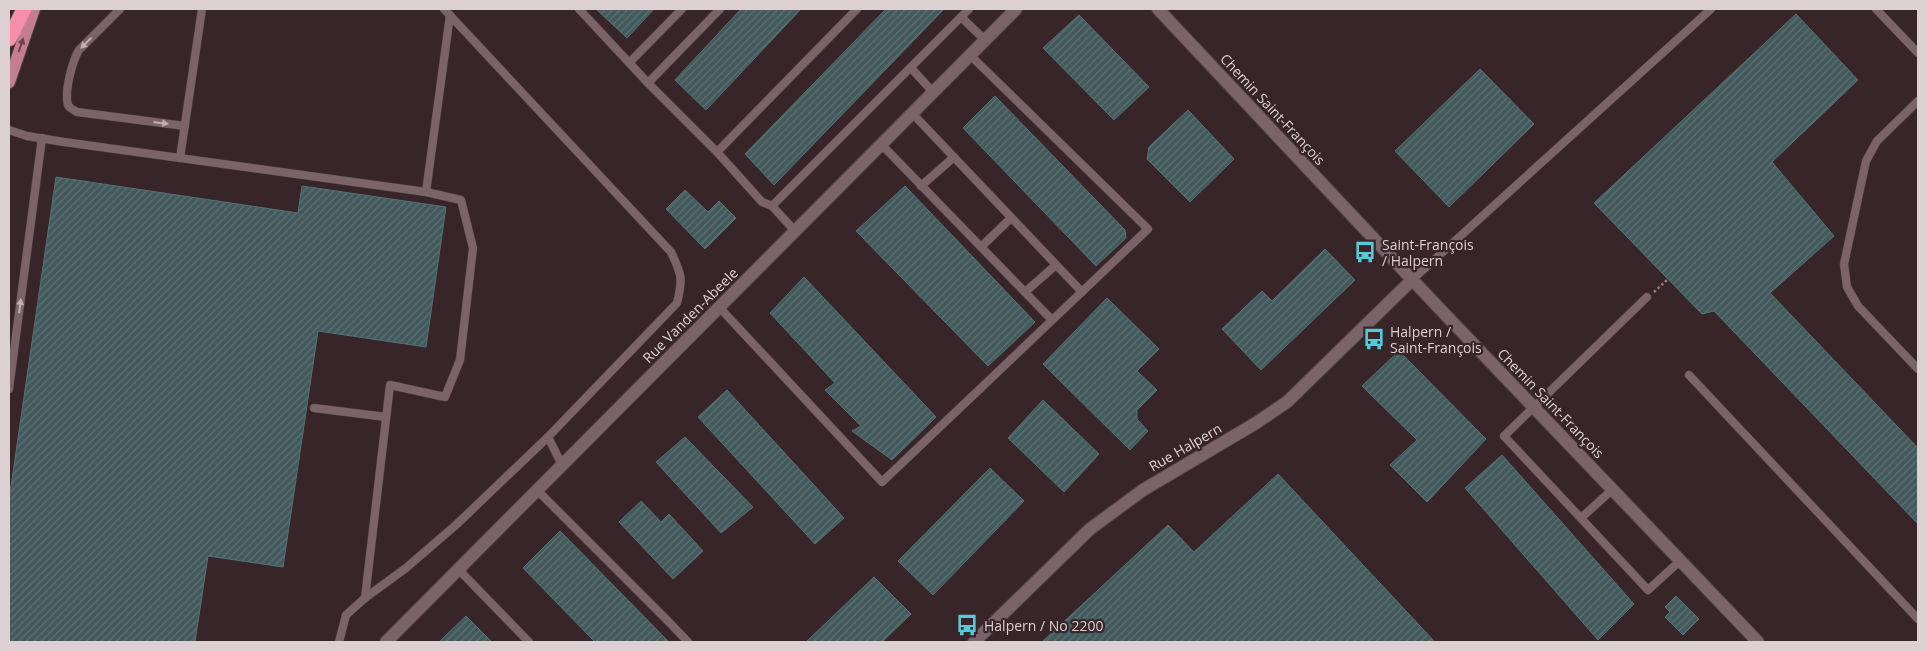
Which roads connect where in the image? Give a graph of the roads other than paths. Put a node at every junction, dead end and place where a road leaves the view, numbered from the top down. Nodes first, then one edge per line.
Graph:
1 (24, 9) edge
2 (34, 9) edge
3 (120, 9) edge
4 (202, 9) edge
5 (444, 9) edge
6 (579, 9) edge
7 (682, 9) edge
8 (720, 9) edge
9 (856, 9) edge
10 (969, 9) edge
11 (1016, 9) edge
12 (1158, 9) edge
13 (1711, 9) edge
14 (1876, 9) edge
15 (450, 15) junction
16 (961, 16) junction
17 (9, 39) edge
18 (985, 40) junction
19 (1918, 54) edge
20 (970, 55) junction
21 (629, 63) junction
22 (911, 68) junction
23 (9, 82) edge
24 (648, 83) junction
25 (933, 92) junction
26 (1918, 101) edge
27 (912, 113) junction
28 (184, 126) junction
29 (9, 130) edge
30 (42, 138) junction
31 (881, 144) junction
32 (717, 152) junction
33 (954, 157) junction
34 (180, 158) junction
35 (921, 186) junction
36 (426, 192) junction
37 (772, 206) junction
38 (1012, 218) junction
39 (795, 231) junction
40 (981, 248) junction
41 (1056, 264) junction
42 (1413, 279) junction
43 (1025, 292) junction
44 (1082, 292) junction
45 (1647, 297) dead end
46 (719, 307) junction
47 (1052, 320) junction
48 (1918, 369) edge
49 (1689, 375) dead end
50 (9, 389) edge
51 (1534, 407) junction
52 (314, 408) dead end
53 (386, 417) junction
54 (548, 437) junction
55 (562, 465) junction
56 (1613, 489) junction
57 (537, 490) junction
58 (1581, 518) junction
59 (1681, 560) junction
60 (459, 570) junction
61 (365, 598) junction
62 (1918, 619) edge
63 (339, 642) edge
64 (386, 642) edge
65 (529, 642) edge
66 (688, 642) edge
67 (974, 642) edge
68 (1758, 642) edge

1 - 17 highway
23 -> 2 main road
3 -> 28 lane
4 - 28 lane
5 - 15 lane
6 - 21 lane
7 - 21 lane
8 - 24 lane
9 - 32 lane
10 - 16 lane
11 - 18 street, Rue Vanden-Abeele
12 - 42 street, Chemin Saint-François
13 - 42 lane
14 - 19 lane
15 - 36 lane
15 - 54 lane
16 - 18 lane
16 - 22 lane
18 - 20 street, Rue Vanden-Abeele
20 - 25 street, Rue Vanden-Abeele
20 - 44 lane
21 - 24 lane
22 - 25 lane
22 - 37 lane
24 - 32 lane
25 - 27 street, Rue Vanden-Abeele
26 - 48 lane
27 - 31 street, Rue Vanden-Abeele
27 - 33 lane
28 - 34 lane
29 - 30 lane
30 - 34 lane
50 -> 30 lane
31 - 35 lane
31 - 39 street, Rue Vanden-Abeele
32 - 37 lane
33 - 35 lane
33 - 38 lane
34 - 36 lane
35 - 40 lane
36 - 53 lane
37 - 39 lane
38 - 40 lane
38 - 41 lane
39 - 46 street, Rue Vanden-Abeele
40 - 43 lane
41 - 43 lane
41 - 44 lane
42 - 51 street, Chemin Saint-François
42 - 67 street, Rue Halpern
43 - 47 lane
44 - 47 lane
45 - 51 lane
46 - 47 lane
46 - 55 street, Rue Vanden-Abeele
49 - 62 lane
51 - 56 street, Chemin Saint-François
51 - 58 lane
52 - 53 lane
53 - 61 lane
54 - 55 lane
54 - 61 lane
55 - 57 street, Rue Vanden-Abeele
56 - 58 lane
56 - 59 street, Chemin Saint-François
57 - 60 street, Rue Vanden-Abeele
57 - 66 lane
58 - 59 lane
59 - 68 street, Chemin Saint-François
60 - 64 street, Rue Vanden-Abeele
60 - 65 lane
61 - 63 lane

